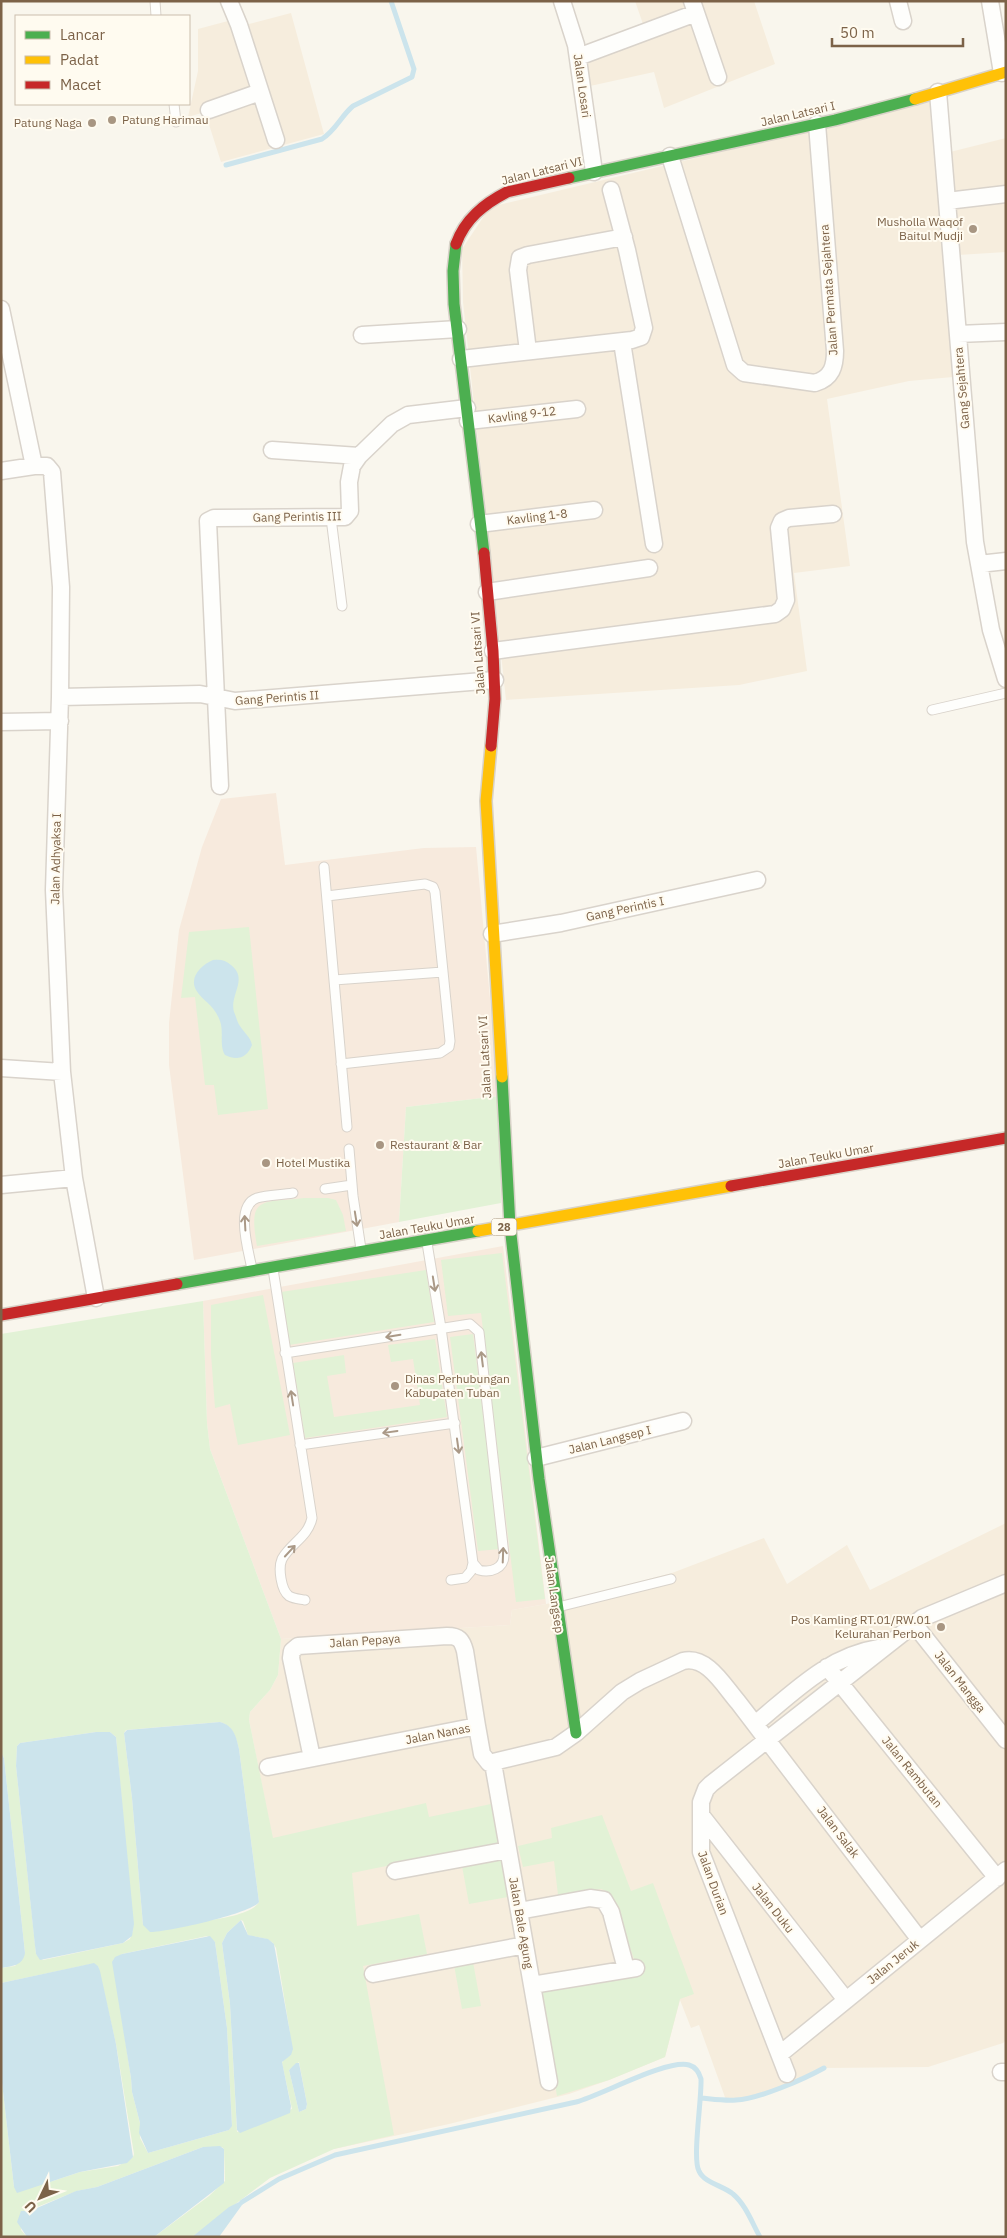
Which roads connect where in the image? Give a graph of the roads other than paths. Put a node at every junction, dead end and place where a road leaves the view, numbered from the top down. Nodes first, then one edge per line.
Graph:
1 (155, 1) edge
2 (229, 1) edge
3 (562, 1) edge
4 (898, 1) edge
5 (990, 1) edge
6 (694, 7) edge
7 (156, 15) edge
8 (903, 22) dead end
9 (578, 57) junction
10 (1004, 73) edge
11 (718, 77) dead end
12 (260, 92) junction
13 (938, 92) junction
14 (174, 105) edge
15 (209, 110) dead end
16 (176, 122) dead end
17 (816, 124) junction
18 (276, 140) dead end
19 (670, 156) junction
20 (594, 172) junction
21 (611, 190) dead end
22 (1006, 194) edge
23 (947, 201) junction
24 (624, 237) junction
25 (1, 309) edge
26 (458, 329) junction
27 (1006, 332) edge
28 (958, 334) junction
29 (362, 335) dead end
30 (622, 342) junction
31 (528, 351) junction
32 (461, 359) junction
33 (9, 383) edge
34 (577, 409) dead end
35 (468, 415) junction
36 (272, 450) dead end
37 (359, 456) junction
38 (34, 466) junction
39 (1, 470) edge
40 (594, 510) dead end
41 (833, 514) dead end
42 (331, 518) junction
43 (479, 524) junction
44 (654, 544) dead end
45 (1006, 561) edge
46 (979, 564) junction
47 (649, 568) dead end
48 (487, 592) junction
49 (342, 606) dead end
50 (493, 651) junction
51 (1006, 679) edge
52 (495, 680) junction
53 (1006, 693) edge
54 (60, 697) junction
55 (215, 697) junction
56 (932, 710) dead end
57 (60, 721) junction
58 (1, 722) edge
59 (220, 786) dead end
60 (324, 867) dead end
61 (757, 880) dead end
62 (327, 896) junction
63 (492, 934) junction
64 (443, 972) junction
65 (334, 980) junction
66 (341, 1064) junction
67 (1, 1068) edge
68 (62, 1072) junction
69 (347, 1127) dead end
70 (1006, 1138) edge
71 (349, 1149) dead end
72 (74, 1178) junction
73 (1, 1185) edge
74 (352, 1185) junction
75 (325, 1189) dead end
76 (293, 1193) dead end
77 (510, 1226) junction
78 (426, 1241) junction
79 (361, 1252) junction
80 (272, 1268) junction
81 (253, 1271) junction
82 (96, 1298) junction
83 (1, 1315) edge
84 (441, 1328) junction
85 (285, 1353) junction
86 (683, 1421) dead end
87 (455, 1423) junction
88 (300, 1445) junction
89 (536, 1458) junction
90 (474, 1563) junction
91 (672, 1579) dead end
92 (451, 1580) dead end
93 (1006, 1583) edge
94 (305, 1600) dead end
95 (556, 1607) junction
96 (914, 1624) junction
97 (883, 1648) junction
98 (827, 1667) junction
99 (840, 1682) junction
100 (755, 1724) junction
101 (477, 1726) junction
102 (576, 1733) junction
103 (767, 1739) junction
104 (1006, 1740) edge
105 (312, 1758) junction
106 (493, 1763) junction
107 (268, 1767) dead end
108 (701, 1815) junction
109 (508, 1850) junction
110 (395, 1871) dead end
111 (1001, 1874) edge
112 (519, 1911) junction
113 (920, 1940) junction
114 (525, 1945) junction
115 (373, 1974) dead end
116 (532, 1984) junction
117 (846, 2000) junction
118 (780, 2054) junction
119 (787, 2074) dead end
120 (549, 2082) dead end

1 - 7 lane
2 - 12 street
3 - 9 street, Jalan Losari
4 - 8 street
5 - 10 street
6 - 9 street
6 - 11 street
9 - 20 street, Jalan Losari
10 - 13 main road, Jalan Latsari I
12 - 15 street
12 - 18 street
13 - 17 main road, Jalan Latsari I
13 - 23 street, Gang Sejahtera
14 - 16 lane
17 - 19 main road, Jalan Latsari I
17 - 19 street, Jalan Permata Sejahtera
19 - 20 main road, Jalan Latsari I
20 - 26 main road, Jalan Latsari VI
21 - 24 street
22 - 23 street
23 - 28 street, Gang Sejahtera
24 - 30 street
24 - 31 street
25 - 33 street
26 - 29 street
26 - 32 main road, Jalan Latsari VI
27 - 28 street
28 - 46 street, Gang Sejahtera
30 - 31 street
30 - 44 street
31 - 32 street
32 - 35 main road, Jalan Latsari VI
33 - 38 street
34 - 35 street, Kavling 9-12
35 - 37 street, Gang Perintis III
35 - 43 main road, Jalan Latsari VI
36 - 37 street
37 - 42 street, Gang Perintis III
38 - 39 street
38 - 54 street, Jalan Adhyaksa I
40 - 43 street, Kavling 1-8
41 - 50 street
42 - 49 lane
42 - 55 street, Gang Perintis III
43 - 48 main road, Jalan Latsari VI
45 - 46 street
46 - 51 street, Gang Sejahtera
47 - 48 street
48 - 50 main road, Jalan Latsari VI
50 - 52 main road, Jalan Latsari VI
52 - 55 street, Gang Perintis II
52 - 63 main road, Jalan Latsari VI
53 - 56 lane
54 - 55 street, Gang Perintis II
54 - 57 street, Jalan Adhyaksa I
55 - 59 street
57 - 58 street
57 - 68 street, Jalan Adhyaksa I
60 - 62 lane
61 - 63 street, Gang Perintis I
62 - 64 lane
62 - 65 lane
63 - 77 main road, Jalan Latsari VI
64 - 65 lane
64 - 66 lane
65 - 66 lane
66 - 69 lane
67 - 68 street
68 - 72 street, Jalan Adhyaksa I
70 - 77 main road, Jalan Teuku Umar / 28
71 - 74 lane
72 - 73 street
72 - 82 street, Jalan Adhyaksa I
74 - 75 lane
74 -> 79 lane
81 -> 76 lane
77 - 78 main road, Jalan Teuku Umar / 28
77 - 89 main road, Jalan Langsep
78 - 79 main road, Jalan Teuku Umar / 28
78 -> 84 lane
79 - 80 main road, Jalan Teuku Umar / 28
80 - 81 main road, Jalan Teuku Umar / 28
80 - 85 lane
81 - 82 main road, Jalan Teuku Umar / 28
82 - 83 main road, Jalan Teuku Umar / 28
84 -> 85 lane
84 - 87 lane
90 -> 84 lane
88 -> 85 lane
86 - 89 street, Jalan Langsep I
87 -> 88 lane
87 -> 90 lane
94 -> 88 lane
89 - 95 main road, Jalan Langsep
90 - 92 lane
91 - 95 lane
93 - 96 street, Jalan Durian
95 - 102 main road, Jalan Langsep
96 - 97 street, Jalan Durian
96 - 104 street, Jalan Mangga
97 - 98 street, Jalan Durian
97 - 99 street, Jalan Durian
98 - 99 street, Jalan Rambutan
98 - 100 street, Jalan Durian
99 - 103 street, Jalan Durian
99 - 111 street, Jalan Rambutan
100 - 102 street
100 - 103 street, Jalan Salak
101 - 105 street, Jalan Nanas
101 - 105 street, Jalan Pepaya
101 - 106 street, Jalan Nanas
102 - 106 street
103 - 108 street, Jalan Durian
103 - 113 street, Jalan Salak
105 - 107 street, Jalan Nanas
106 - 109 street, Jalan Bale Agung
108 - 117 street, Jalan Duku
108 - 118 street, Jalan Durian
109 - 110 street
109 - 112 street, Jalan Bale Agung
111 - 113 street, Jalan Jeruk
112 - 114 street, Jalan Bale Agung
112 - 116 street
113 - 117 street, Jalan Jeruk
114 - 115 street
114 - 116 street, Jalan Bale Agung
116 - 120 street, Jalan Bale Agung
117 - 118 street, Jalan Jeruk
118 - 119 street, Jalan Durian

